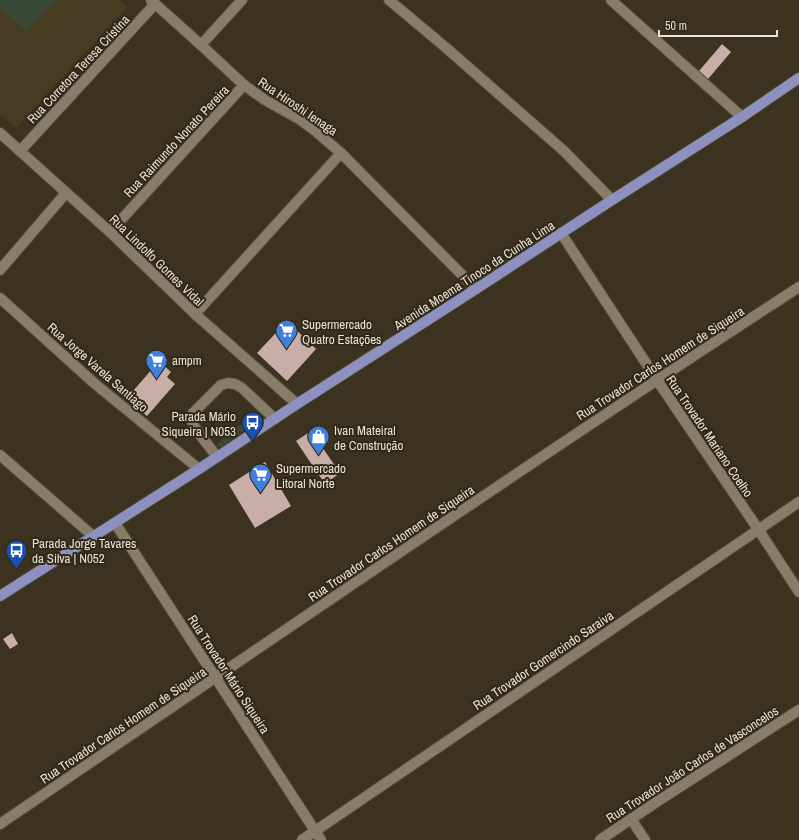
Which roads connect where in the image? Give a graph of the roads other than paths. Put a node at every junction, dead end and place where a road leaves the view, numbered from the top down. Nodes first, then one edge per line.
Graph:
1 (242, 0) edge
2 (389, 0) edge
3 (611, 0) edge
4 (153, 2) edge
5 (202, 45) junction
6 (799, 78) edge
7 (244, 85) junction
8 (742, 117) junction
9 (0, 133) edge
10 (20, 151) junction
11 (341, 153) junction
12 (66, 193) junction
13 (612, 200) junction
14 (110, 232) junction
15 (561, 233) junction
16 (0, 270) edge
17 (799, 287) edge
18 (476, 290) junction
19 (0, 298) edge
20 (195, 314) junction
21 (656, 380) junction
22 (297, 404) junction
23 (275, 419) junction
24 (0, 456) edge
25 (218, 457) junction
26 (199, 469) junction
27 (799, 502) edge
28 (115, 523) junction
29 (758, 529) junction
30 (93, 536) junction
31 (799, 592) edge
32 (0, 596) edge
33 (215, 678) junction
34 (799, 710) edge
35 (631, 819) junction
36 (0, 824) edge
37 (318, 836) edge
38 (302, 840) edge
39 (600, 840) edge
40 (645, 840) edge

1 - 5 street
2 - 13 street
3 - 8 street
4 - 5 street, Rua Hiroshi Ienaga
4 - 10 street, Rua Corretora Teresa Cristina
5 - 7 street, Rua Hiroshi Ienaga
6 - 8 main road, Avenida Moema Tinoco da Cunha Lima
7 - 11 street, Rua Hiroshi Ienaga
7 - 14 street, Rua Raimundo Nonato Pereira
8 - 13 main road, Avenida Moema Tinoco da Cunha Lima
9 - 10 street, Rua Lindolfo Gomes Vidal
10 - 12 street, Rua Lindolfo Gomes Vidal
11 - 18 street, Rua Hiroshi Ienaga
11 - 20 street
12 - 14 street, Rua Lindolfo Gomes Vidal
12 - 16 street
13 - 15 main road, Avenida Moema Tinoco da Cunha Lima
14 - 20 street, Rua Lindolfo Gomes Vidal
15 - 18 main road, Avenida Moema Tinoco da Cunha Lima
15 - 21 street, Rua Trovador Mariano Coelho
17 - 21 street, Rua Trovador Carlos Homem de Siqueira
18 - 22 main road, Avenida Moema Tinoco da Cunha Lima
19 - 26 street, Rua Jorge Varela Santiago
20 - 22 street, Rua Lindolfo Gomes Vidal
21 - 29 street, Rua Trovador Mariano Coelho
21 - 33 street, Rua Trovador Carlos Homem de Siqueira
22 - 23 main road, Avenida Moema Tinoco da Cunha Lima
23 - 25 main road, Avenida Moema Tinoco da Cunha Lima
23 - 25 street
24 - 30 street
25 - 26 main road, Avenida Moema Tinoco da Cunha Lima
26 - 28 main road, Avenida Moema Tinoco da Cunha Lima
27 - 29 street, Rua Trovador Gomercindo Saraiva
28 - 30 main road, Avenida Moema Tinoco da Cunha Lima
28 - 33 street, Rua Trovador Mário Siqueira
29 - 31 street, Rua Trovador Mariano Coelho
29 - 37 street, Rua Trovador Gomercindo Saraiva
30 - 32 main road, Avenida Moema Tinoco da Cunha Lima
33 - 36 street, Rua Trovador Carlos Homem de Siqueira
33 - 37 street, Rua Trovador Mário Siqueira
34 - 35 street, Rua Trovador João Carlos de Vasconcelos
35 - 39 street, Rua Trovador João Carlos de Vasconcelos
35 - 40 street
37 - 38 street, Rua Trovador Gomercindo Saraiva

